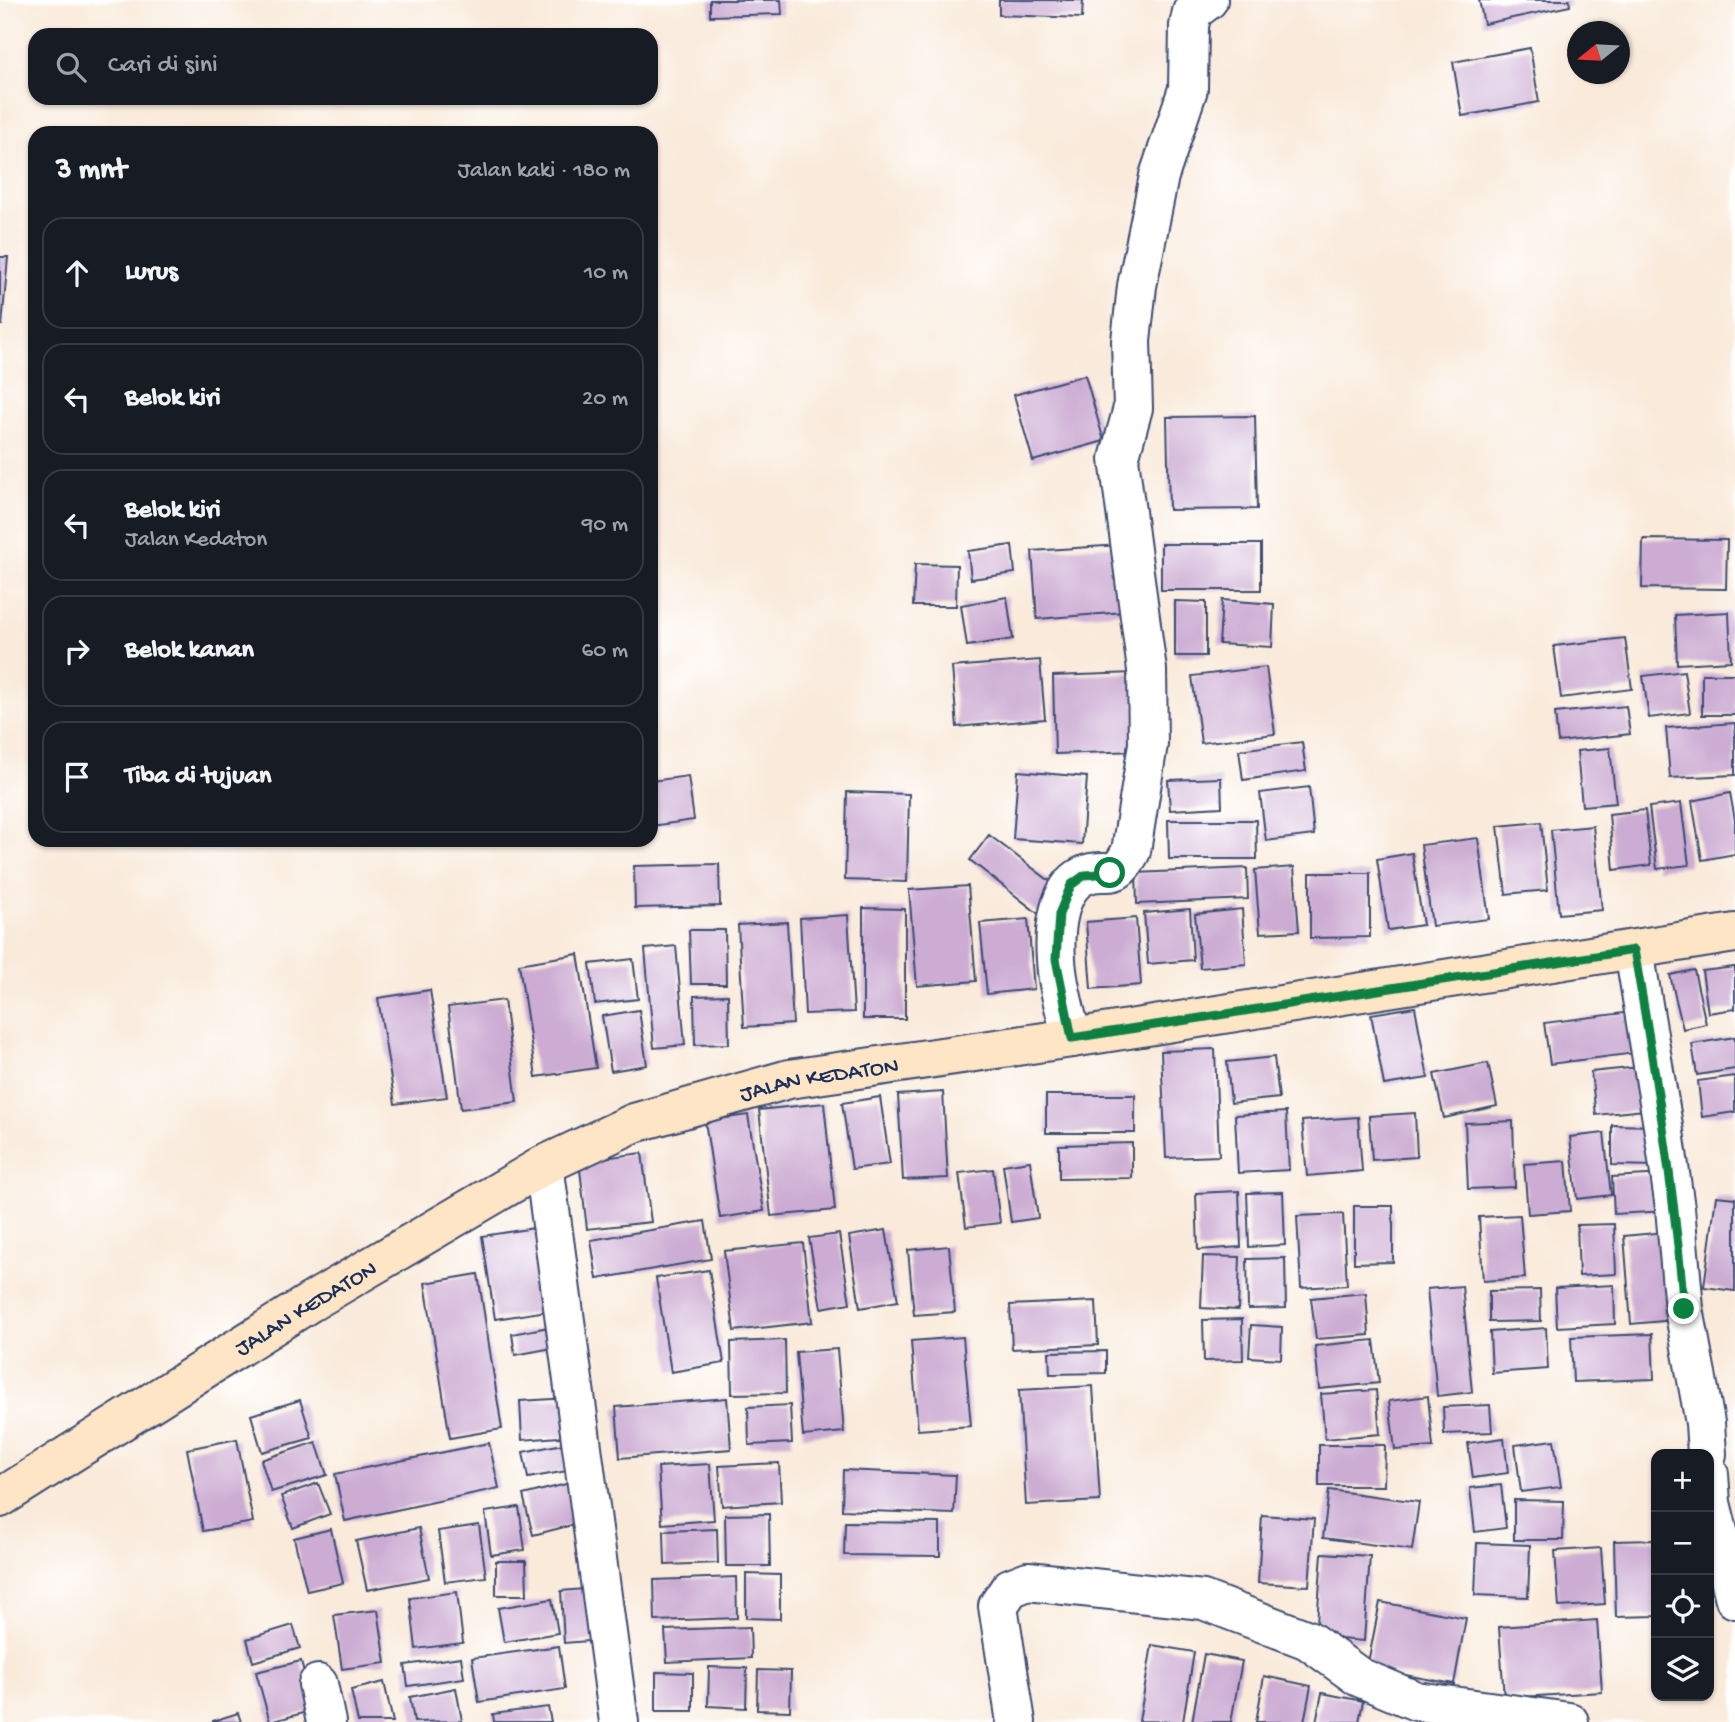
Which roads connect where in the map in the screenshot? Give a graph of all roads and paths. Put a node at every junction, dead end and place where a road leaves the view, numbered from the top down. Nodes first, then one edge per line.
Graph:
1 (1208, 0) edge
2 (1735, 933) edge
3 (1634, 950) junction
4 (1072, 1038) junction
5 (544, 1165) junction
6 (1707, 1449) edge
7 (0, 1498) edge
8 (1713, 1512) edge
9 (1735, 1599) edge
10 (318, 1685) dead end
11 (1493, 1717) edge
12 (326, 1722) edge
13 (619, 1722) edge
14 (1016, 1722) edge
15 (1569, 1722) edge

1 - 4 street
2 - 3 street, JALAN KEDATON
3 - 4 street, JALAN KEDATON
3 - 6 street
4 - 5 street, JALAN KEDATON
5 - 7 street, JALAN KEDATON
5 - 13 street
8 - 9 street
10 - 12 street
11 - 14 street
11 - 15 street

